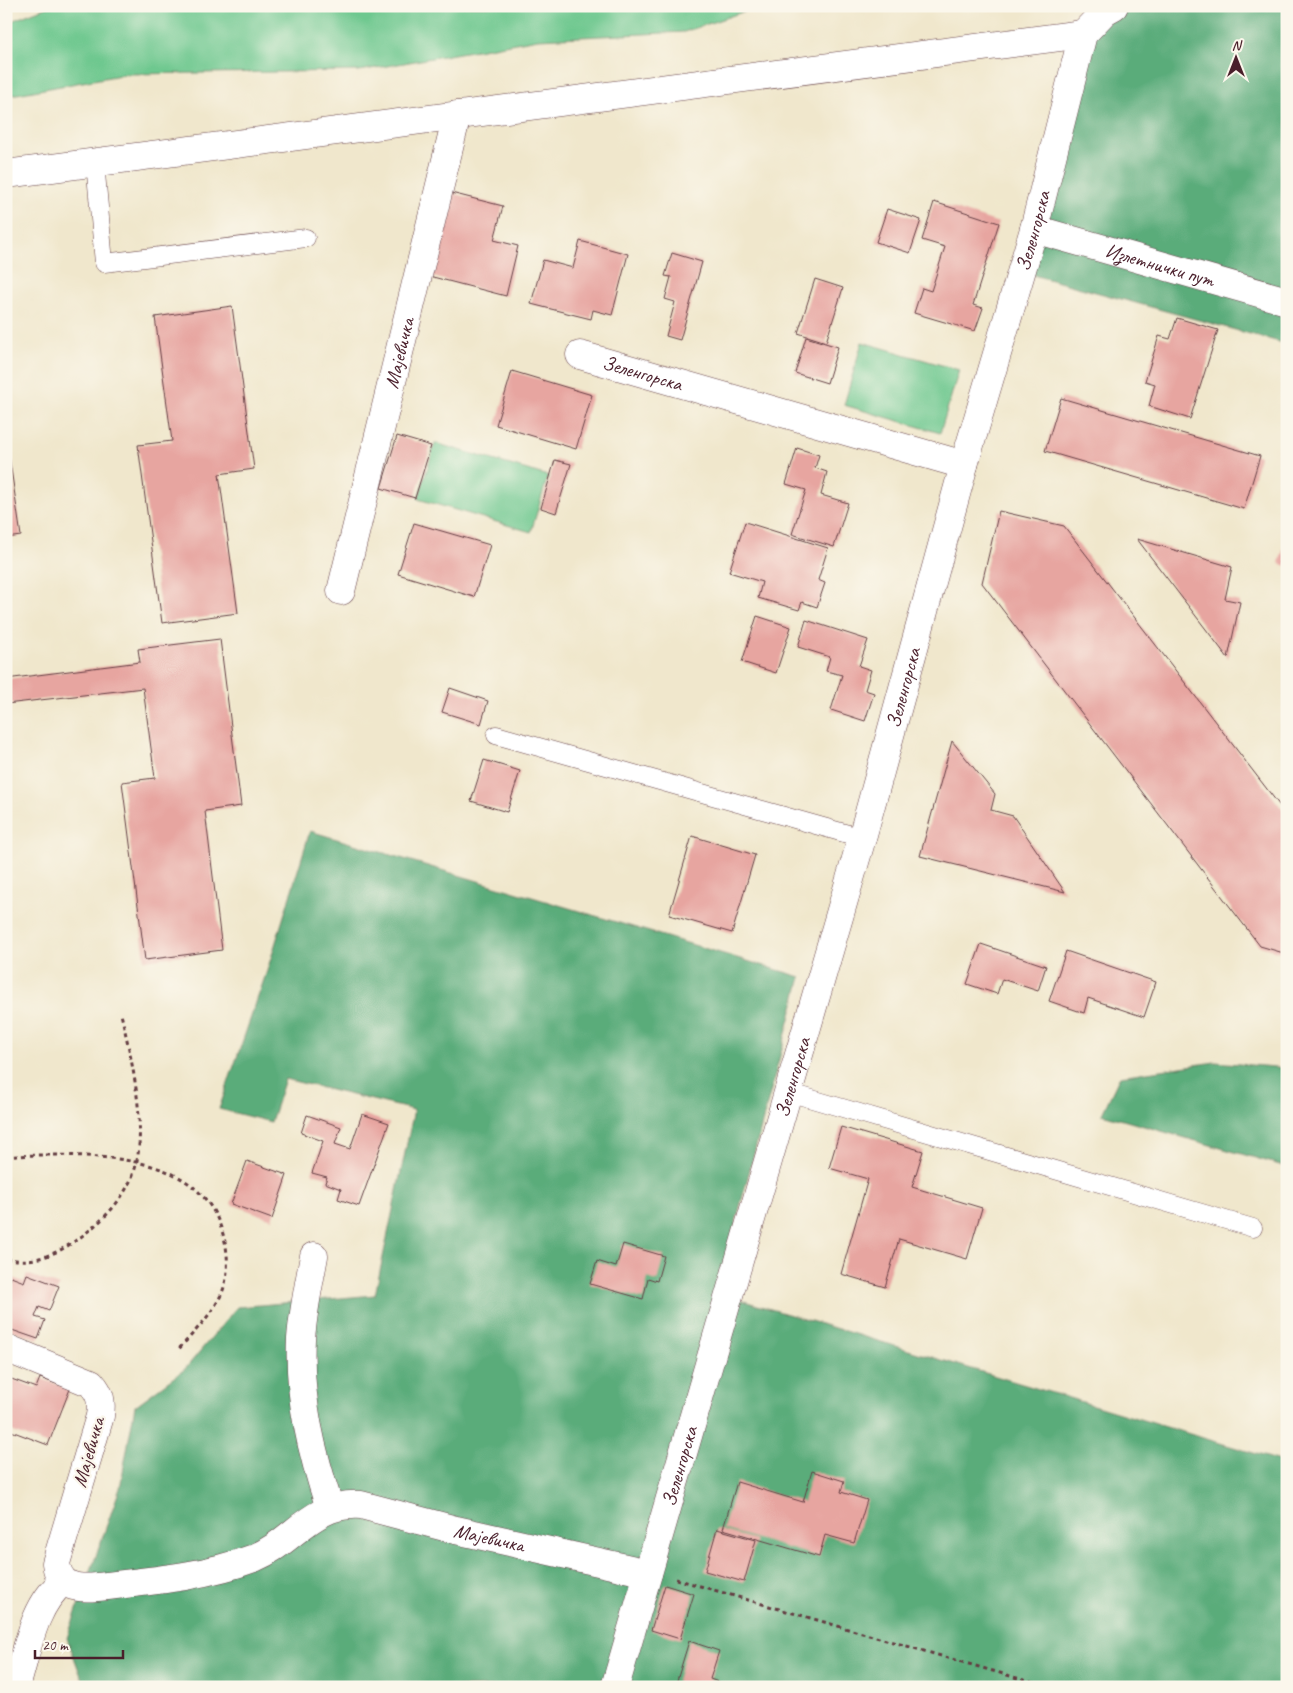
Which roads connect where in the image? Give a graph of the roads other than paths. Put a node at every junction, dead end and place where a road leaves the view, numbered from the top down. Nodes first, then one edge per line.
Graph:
1 (1114, 6) edge
2 (1083, 34) junction
3 (457, 115) junction
4 (95, 162) junction
5 (6, 174) edge
6 (1034, 228) junction
7 (306, 238) dead end
8 (1287, 300) edge
9 (580, 355) dead end
10 (964, 465) junction
11 (341, 591) dead end
12 (496, 735) dead end
13 (862, 838) junction
14 (788, 1092) junction
15 (1253, 1228) dead end
16 (314, 1256) dead end
17 (6, 1348) edge
18 (330, 1508) junction
19 (648, 1573) junction
20 (63, 1582) junction
21 (16, 1687) edge
22 (615, 1687) edge

1 - 2 street, Зеленгорска
2 - 3 street
2 - 6 street, Зеленгорска
3 - 4 street
3 - 11 street, Мајевичка
4 - 5 street
4 - 7 lane
6 - 8 street, Излетнички пут
6 - 10 street, Зеленгорска
9 - 10 street, Зеленгорска
10 - 13 street, Зеленгорска
12 - 13 lane
13 - 14 street, Зеленгорска
14 - 15 lane
14 - 19 street, Зеленгорска
16 - 18 street
17 - 20 street, Мајевичка
18 - 19 street, Мајевичка
18 - 20 street, Мајевичка
19 - 22 street, Зеленгорска
20 - 21 street

